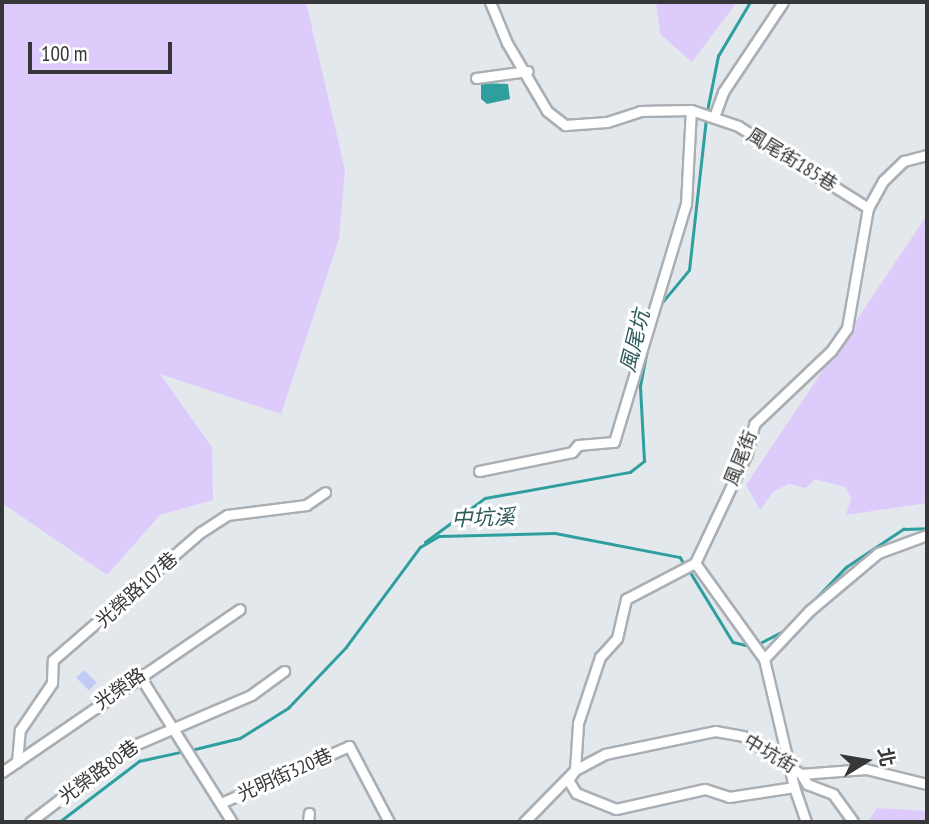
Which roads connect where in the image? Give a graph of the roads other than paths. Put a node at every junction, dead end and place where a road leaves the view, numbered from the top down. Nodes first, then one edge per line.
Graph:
1 (491, 2) edge
2 (783, 2) edge
3 (528, 71) junction
4 (476, 78) dead end
5 (691, 110) junction
6 (714, 117) junction
7 (927, 155) edge
8 (868, 208) junction
9 (479, 471) dead end
10 (325, 492) dead end
11 (927, 534) edge
12 (695, 564) junction
13 (240, 609) dead end
14 (764, 659) junction
15 (284, 671) dead end
16 (139, 676) junction
17 (170, 725) junction
18 (17, 762) junction
19 (786, 767) junction
20 (575, 770) junction
21 (2, 772) edge
22 (801, 774) junction
23 (927, 784) edge
24 (794, 786) junction
25 (220, 803) junction
26 (30, 822) edge
27 (232, 822) edge
28 (389, 822) edge
29 (524, 822) edge
30 (806, 822) edge
31 (853, 822) edge

1 - 3 street
2 - 6 street
3 - 4 street
3 - 5 street
5 - 6 street, 風尾街185巷
5 - 9 street
6 - 8 street, 風尾街185巷
7 - 8 street, 風尾街
8 - 12 street, 風尾街
10 - 18 street, 光榮路107巷
11 - 14 street
12 - 14 street
12 - 20 street
13 - 16 street, 光榮路
14 - 19 street
15 - 17 street, 光榮路80巷
16 - 17 street
16 - 18 street, 光榮路
17 - 25 street
17 - 26 street, 光榮路80巷
18 - 21 street, 光榮路
19 - 20 street, 中坑街
19 - 22 street, 中坑街
19 - 24 street
20 - 24 street
20 - 29 street, 中坑街
22 - 23 street, 中坑街
22 - 31 street
24 - 30 street
25 - 27 street
25 - 28 street, 光明街320巷

